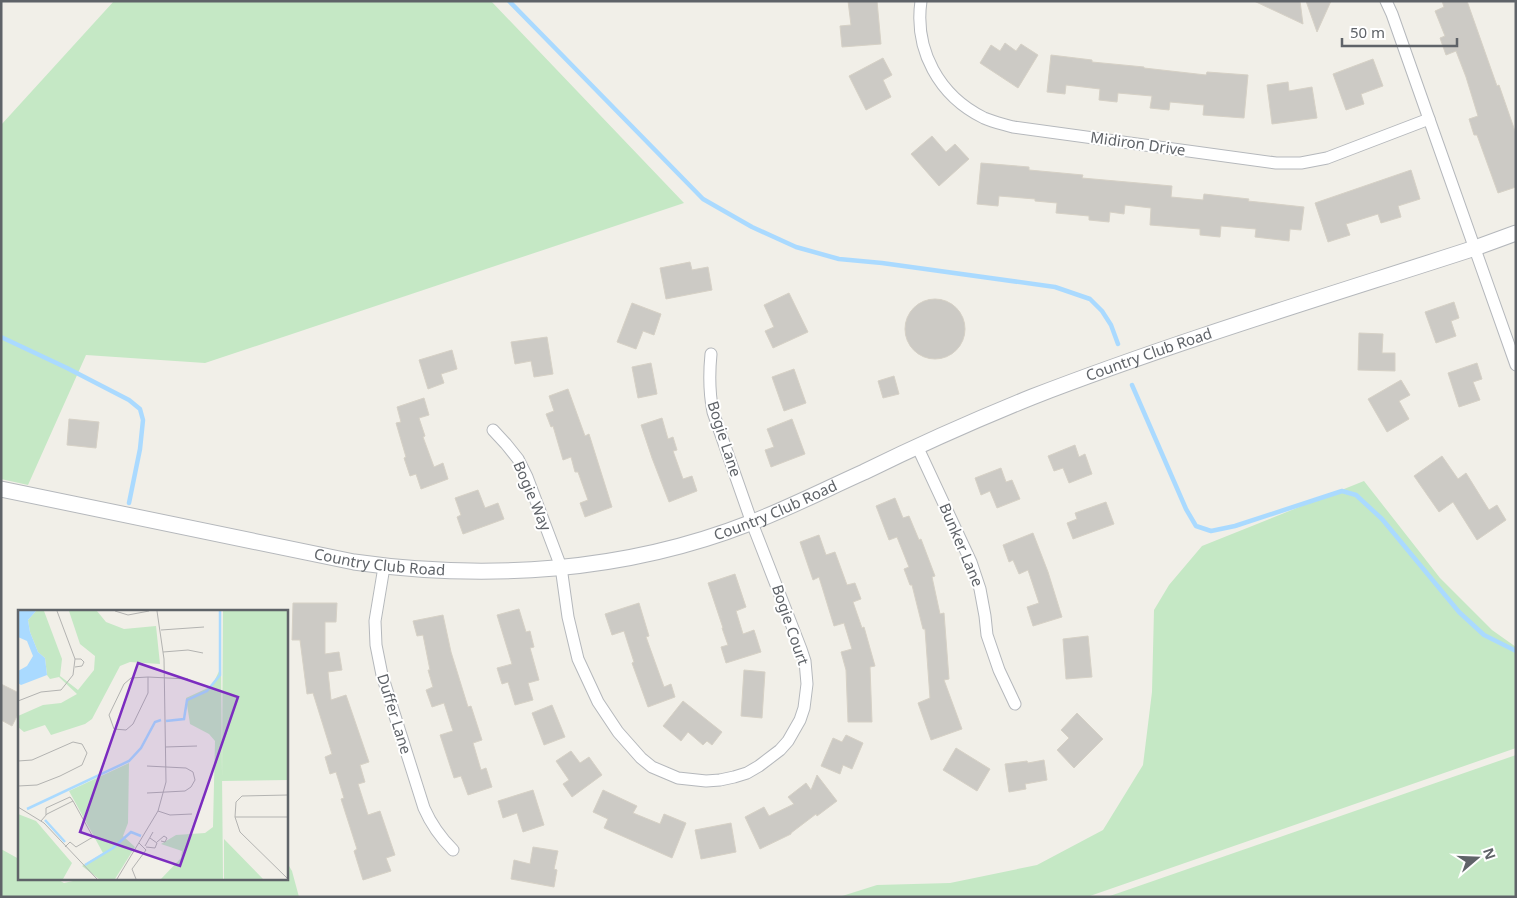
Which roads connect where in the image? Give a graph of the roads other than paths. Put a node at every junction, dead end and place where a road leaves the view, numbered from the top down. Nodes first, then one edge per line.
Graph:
1 (921, 1) edge
2 (1386, 1) edge
3 (1429, 120) junction
4 (1516, 233) edge
5 (1475, 248) junction
6 (711, 354) dead end
7 (1516, 365) edge
8 (493, 430) dead end
9 (917, 446) junction
10 (1, 489) edge
11 (752, 522) junction
12 (384, 567) junction
13 (561, 567) junction
14 (1015, 704) dead end
15 (453, 850) dead end

1 - 3 street, Midiron Drive
2 - 3 street
3 - 5 street
4 - 5 street, Country Club Road
5 - 7 street
5 - 9 street, Country Club Road
6 - 11 street, Bogie Lane
8 - 13 street, Bogie Way
9 - 11 street, Country Club Road
9 - 14 street, Bunker Lane
10 - 12 street, Country Club Road
11 - 13 street, Country Club Road
11 - 13 street, Bogie Court
12 - 13 street, Country Club Road
12 - 15 street, Duffer Lane

